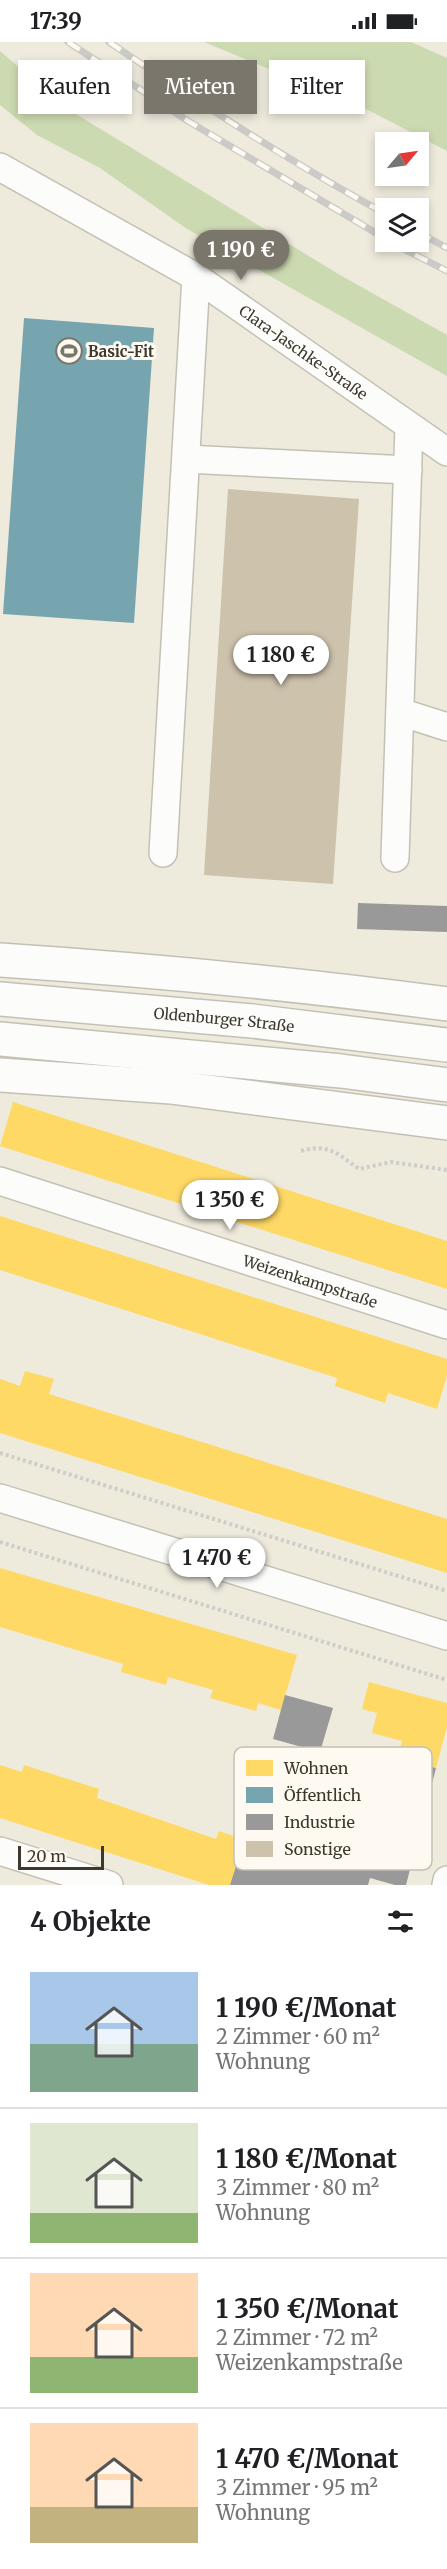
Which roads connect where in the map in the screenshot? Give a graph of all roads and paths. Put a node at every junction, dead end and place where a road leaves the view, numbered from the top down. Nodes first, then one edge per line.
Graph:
1 (0, 167) edge
2 (196, 277) junction
3 (409, 426) junction
4 (447, 452) edge
5 (186, 459) junction
6 (408, 470) junction
7 (400, 712) junction
8 (447, 727) edge
9 (163, 853) dead end
10 (395, 858) dead end
11 (0, 960) edge
12 (0, 999) edge
13 (447, 1004) edge
14 (0, 1039) edge
15 (447, 1045) edge
16 (0, 1075) edge
17 (447, 1085) edge
18 (447, 1124) edge
19 (301, 1151) dead end
20 (447, 1170) edge
21 (0, 1181) edge
22 (447, 1325) edge
23 (0, 1454) edge
24 (0, 1498) edge
25 (0, 1542) edge
26 (447, 1591) edge
27 (447, 1636) edge
28 (447, 1680) edge
29 (0, 1851) edge
30 (447, 1880) edge
31 (109, 1885) edge
32 (446, 1885) edge

1 - 2 street, Clara-Jaschke-Straße
2 - 3 street, Clara-Jaschke-Straße
2 - 5 street
3 - 4 street, Clara-Jaschke-Straße
3 - 6 street
5 - 6 street
5 - 9 street
6 - 7 street
7 - 8 street
7 - 10 street
11 - 13 highway
12 - 15 highway, Oldenburger Straße
14 - 17 highway
16 - 18 highway
19 - 20 path
21 - 22 street, Weizenkampstraße
23 - 26 path
24 - 27 street
25 - 28 path
29 - 31 street
30 - 32 street

